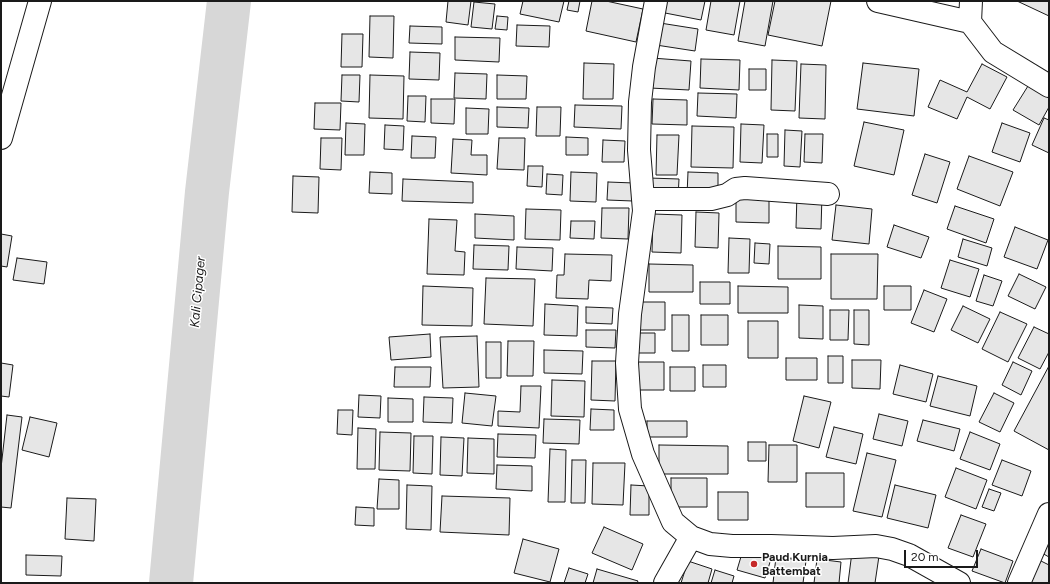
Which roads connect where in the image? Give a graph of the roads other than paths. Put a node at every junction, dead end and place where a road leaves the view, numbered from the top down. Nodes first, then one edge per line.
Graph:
1 (40, 1) edge
2 (656, 1) edge
3 (878, 1) edge
4 (971, 1) edge
5 (970, 22) junction
6 (1049, 86) edge
7 (1, 138) edge
8 (828, 194) dead end
9 (642, 199) junction
10 (1049, 514) edge
11 (690, 537) junction
12 (665, 583) edge
13 (959, 583) edge
14 (1019, 583) edge

1 - 7 street
2 - 9 street
3 - 5 street
4 - 5 street
5 - 6 street
8 - 9 street
9 - 11 street
10 - 14 street
11 - 12 street
11 - 13 street

